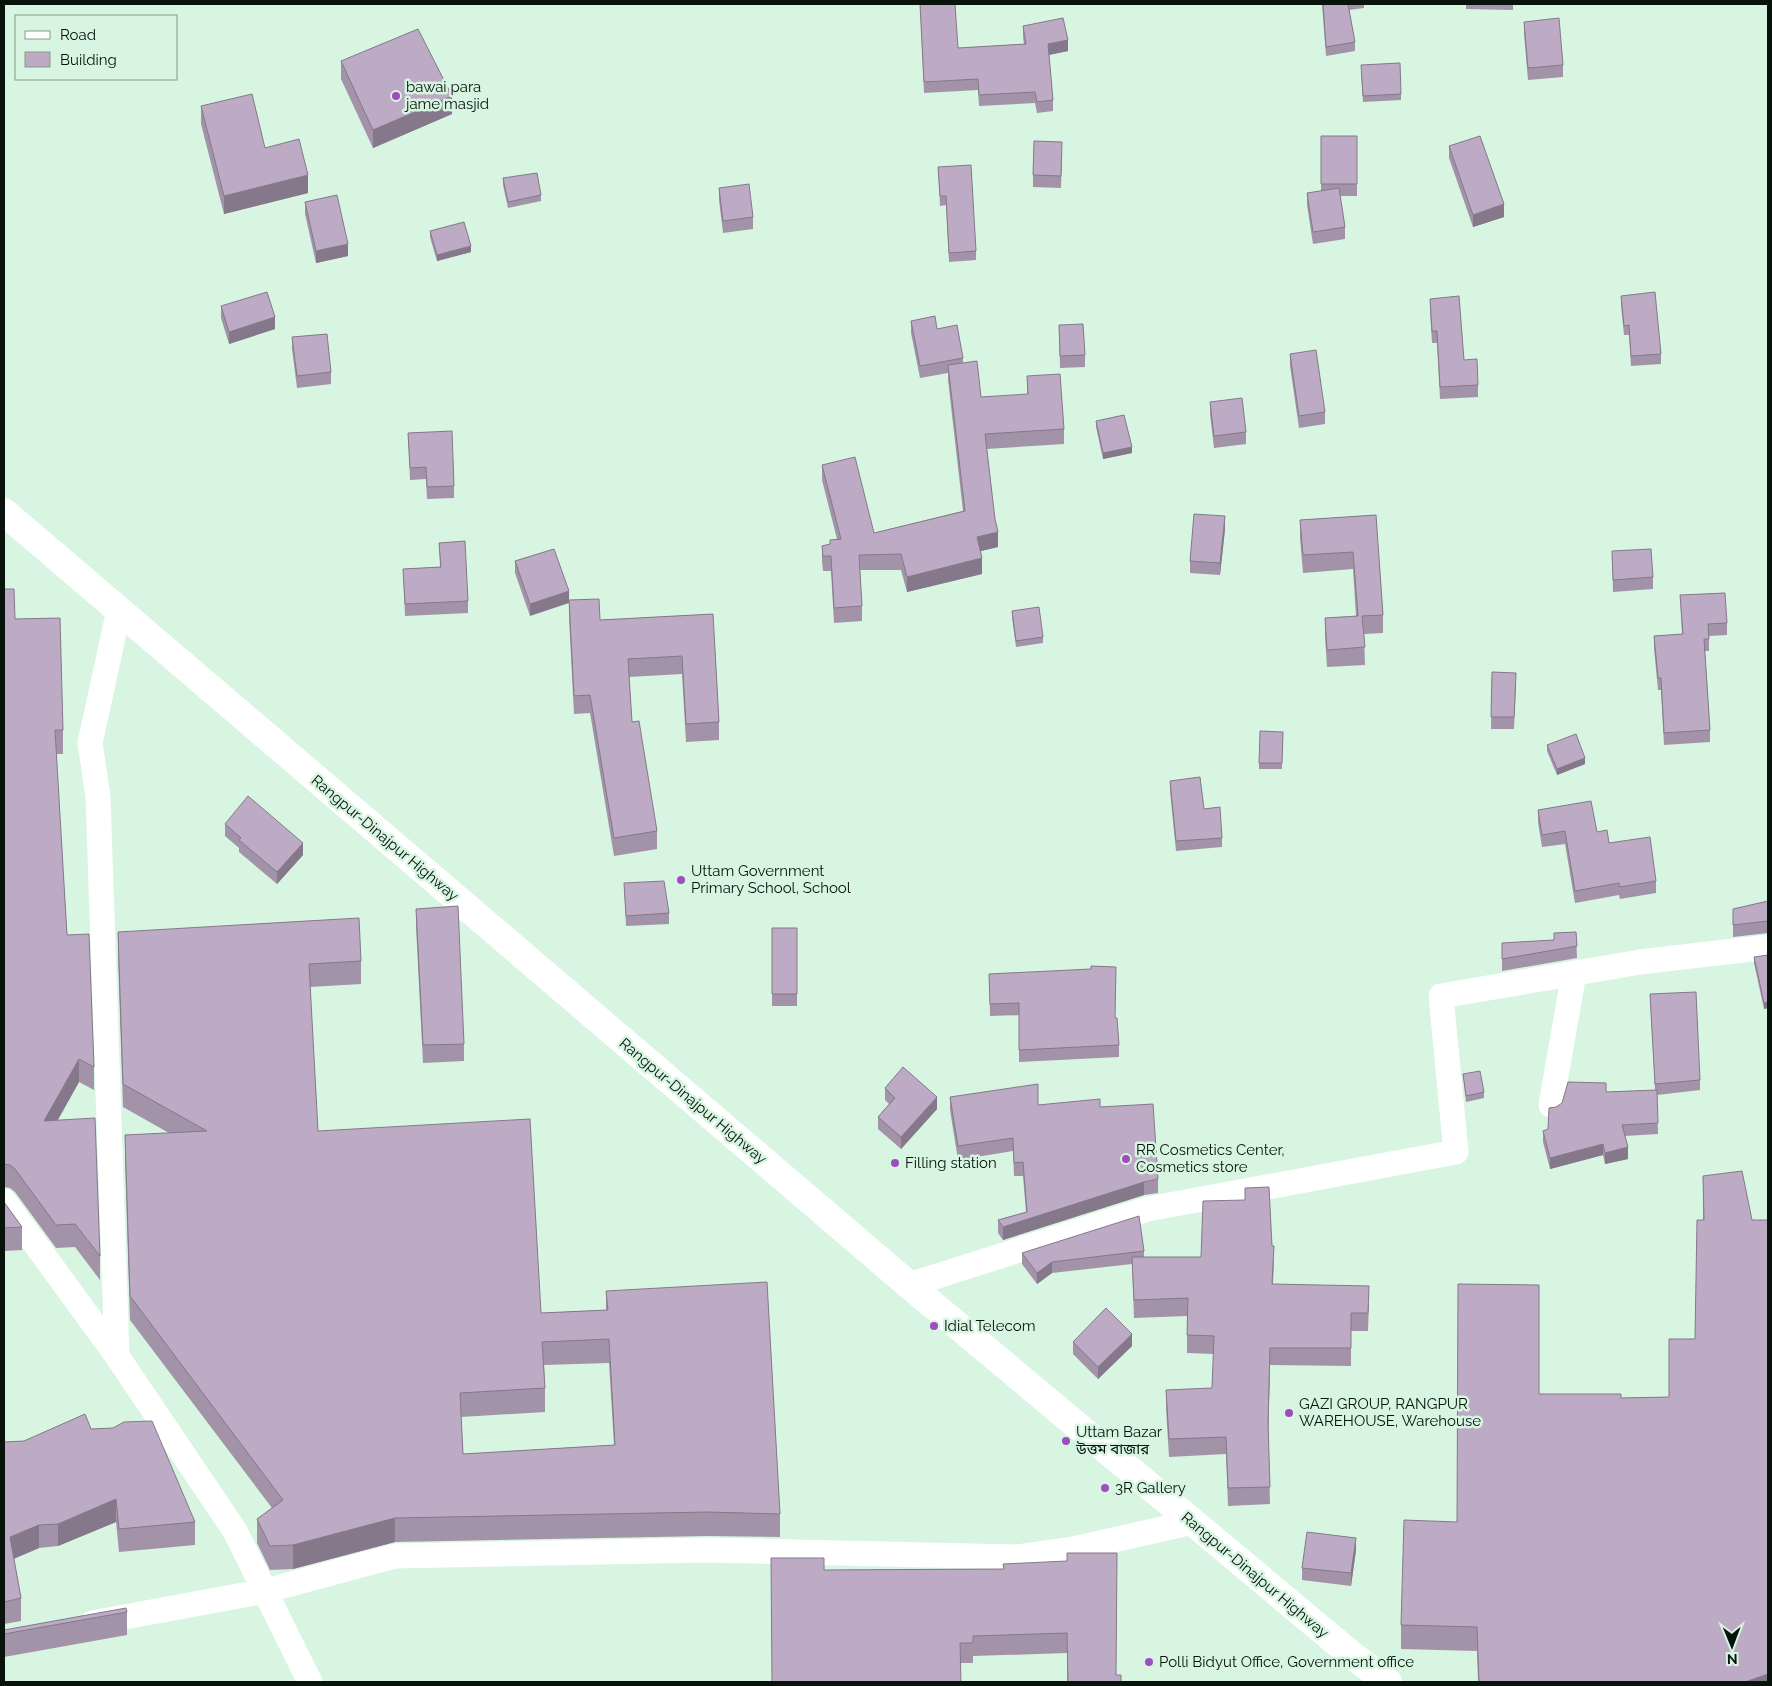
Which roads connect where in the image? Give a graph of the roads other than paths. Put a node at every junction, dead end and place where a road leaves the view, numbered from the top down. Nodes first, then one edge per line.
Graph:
1 (4, 512) edge
2 (119, 610) junction
3 (1768, 947) edge
4 (1574, 973) junction
5 (1551, 1105) dead end
6 (4, 1201) edge
7 (909, 1285) junction
8 (117, 1356) junction
9 (1192, 1522) junction
10 (265, 1591) junction
11 (71, 1626) dead end
12 (310, 1682) edge
13 (1388, 1682) edge

1 - 2 highway, Rangpur-Dinajpur Highway
2 - 7 highway, Rangpur-Dinajpur Highway
2 - 8 street
3 - 4 street
4 - 5 street
4 - 7 street
6 - 8 street
7 - 9 highway, Rangpur-Dinajpur Highway
8 - 10 street
9 - 10 street
9 - 13 highway, Rangpur-Dinajpur Highway
10 - 11 street
10 - 12 street

